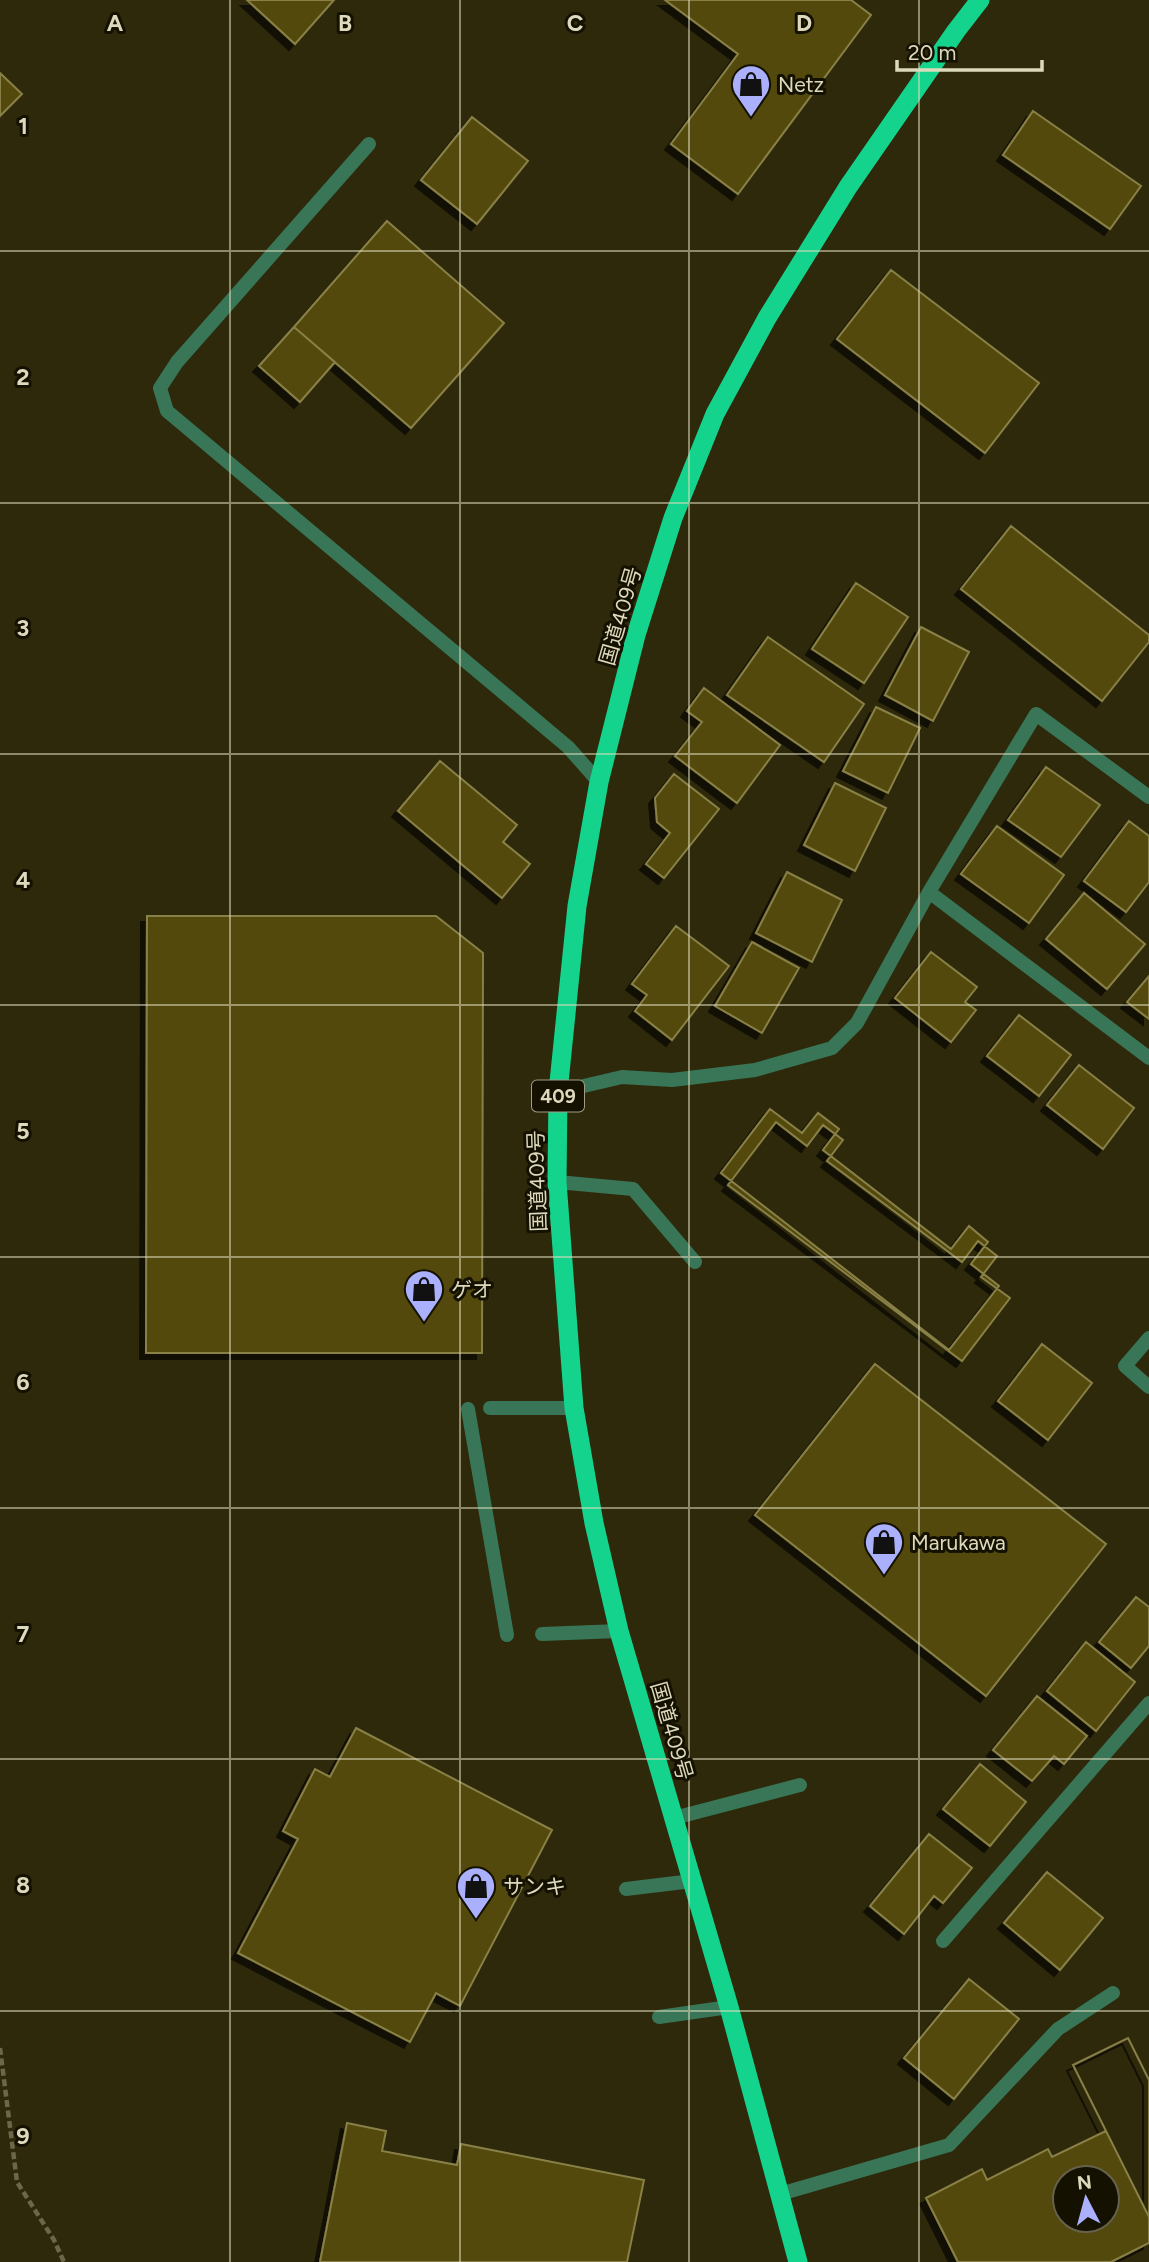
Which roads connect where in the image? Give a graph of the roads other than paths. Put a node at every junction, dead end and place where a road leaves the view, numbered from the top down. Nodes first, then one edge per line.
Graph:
1 (980, 0) edge
2 (369, 144) dead end
3 (599, 782) junction
4 (1149, 797) edge
5 (929, 892) junction
6 (1149, 1058) edge
7 (558, 1091) junction
8 (557, 1182) junction
9 (695, 1262) dead end
10 (1149, 1338) edge
11 (1149, 1387) edge
12 (490, 1408) dead end
13 (574, 1408) junction
14 (468, 1409) dead end
15 (619, 1631) junction
16 (542, 1634) dead end
17 (507, 1635) dead end
18 (1149, 1703) edge
19 (800, 1785) dead end
20 (674, 1818) junction
21 (692, 1881) junction
22 (626, 1889) dead end
23 (943, 1941) dead end
24 (1113, 1993) dead end
25 (729, 2007) junction
26 (659, 2017) dead end
27 (780, 2194) junction
28 (799, 2262) edge

1 - 3 highway, 国道409号 / 409
2 - 3 street
3 - 7 highway, 国道409号 / 409
4 - 5 street
5 - 6 street
5 - 7 street
7 - 8 highway, 国道409号 / 409
8 - 9 street
8 - 13 highway, 国道409号 / 409
10 - 11 street
12 - 13 street
13 - 15 highway, 国道409号 / 409
14 - 17 street
15 - 16 street
15 - 20 highway, 国道409号 / 409
18 - 23 street
19 - 20 street
20 - 21 highway, 国道409号 / 409
21 - 22 street
21 - 25 highway, 国道409号 / 409
24 - 27 street
25 - 26 street
25 - 27 highway, 国道409号 / 409
27 - 28 highway, 国道409号 / 409

